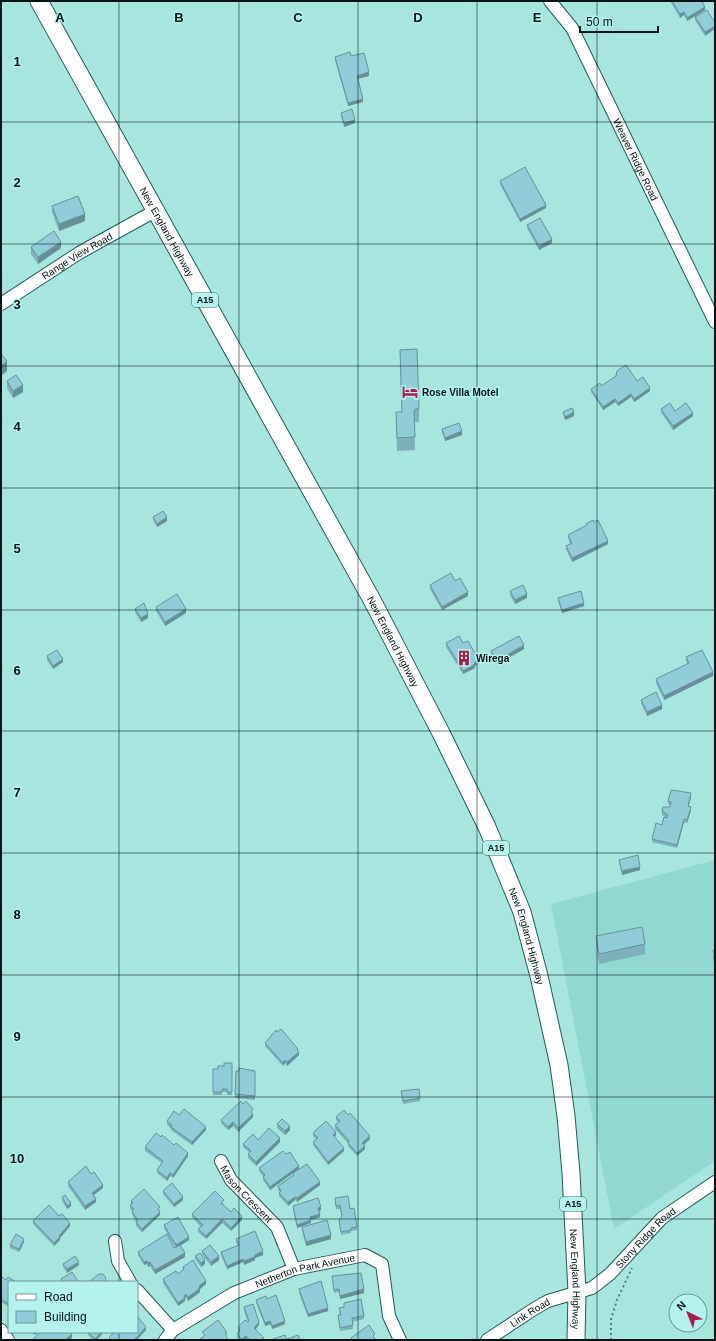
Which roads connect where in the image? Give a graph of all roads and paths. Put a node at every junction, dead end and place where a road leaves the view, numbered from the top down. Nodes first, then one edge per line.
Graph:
1 (39, 1) edge
2 (550, 1) edge
3 (155, 211) junction
4 (1, 304) edge
5 (715, 322) edge
6 (221, 1161) dead end
7 (715, 1182) edge
8 (115, 1241) dead end
9 (633, 1266) dead end
10 (294, 1269) junction
11 (129, 1281) edge
12 (138, 1291) edge
13 (577, 1292) junction
14 (1, 1330) edge
15 (174, 1330) junction
16 (8, 1340) edge
17 (165, 1340) edge
18 (400, 1340) edge
19 (487, 1340) edge
20 (576, 1340) edge
21 (612, 1340) edge

1 - 3 highway, New England Highway / A15
2 - 5 street, Weaver Ridge Road
3 - 4 street, Range View Road
3 - 13 highway, New England Highway / A15
6 - 10 street, Mason Crescent
7 - 13 street, Stony Ridge Road
8 - 11 street
9 - 21 path
10 - 15 street, Netherton Park Avenue
10 - 18 street, Netherton Park Avenue
12 - 15 street
13 - 19 street, Link Road
13 - 20 highway, New England Highway / A15
14 - 16 street
15 - 17 street, Netherton Park Avenue

